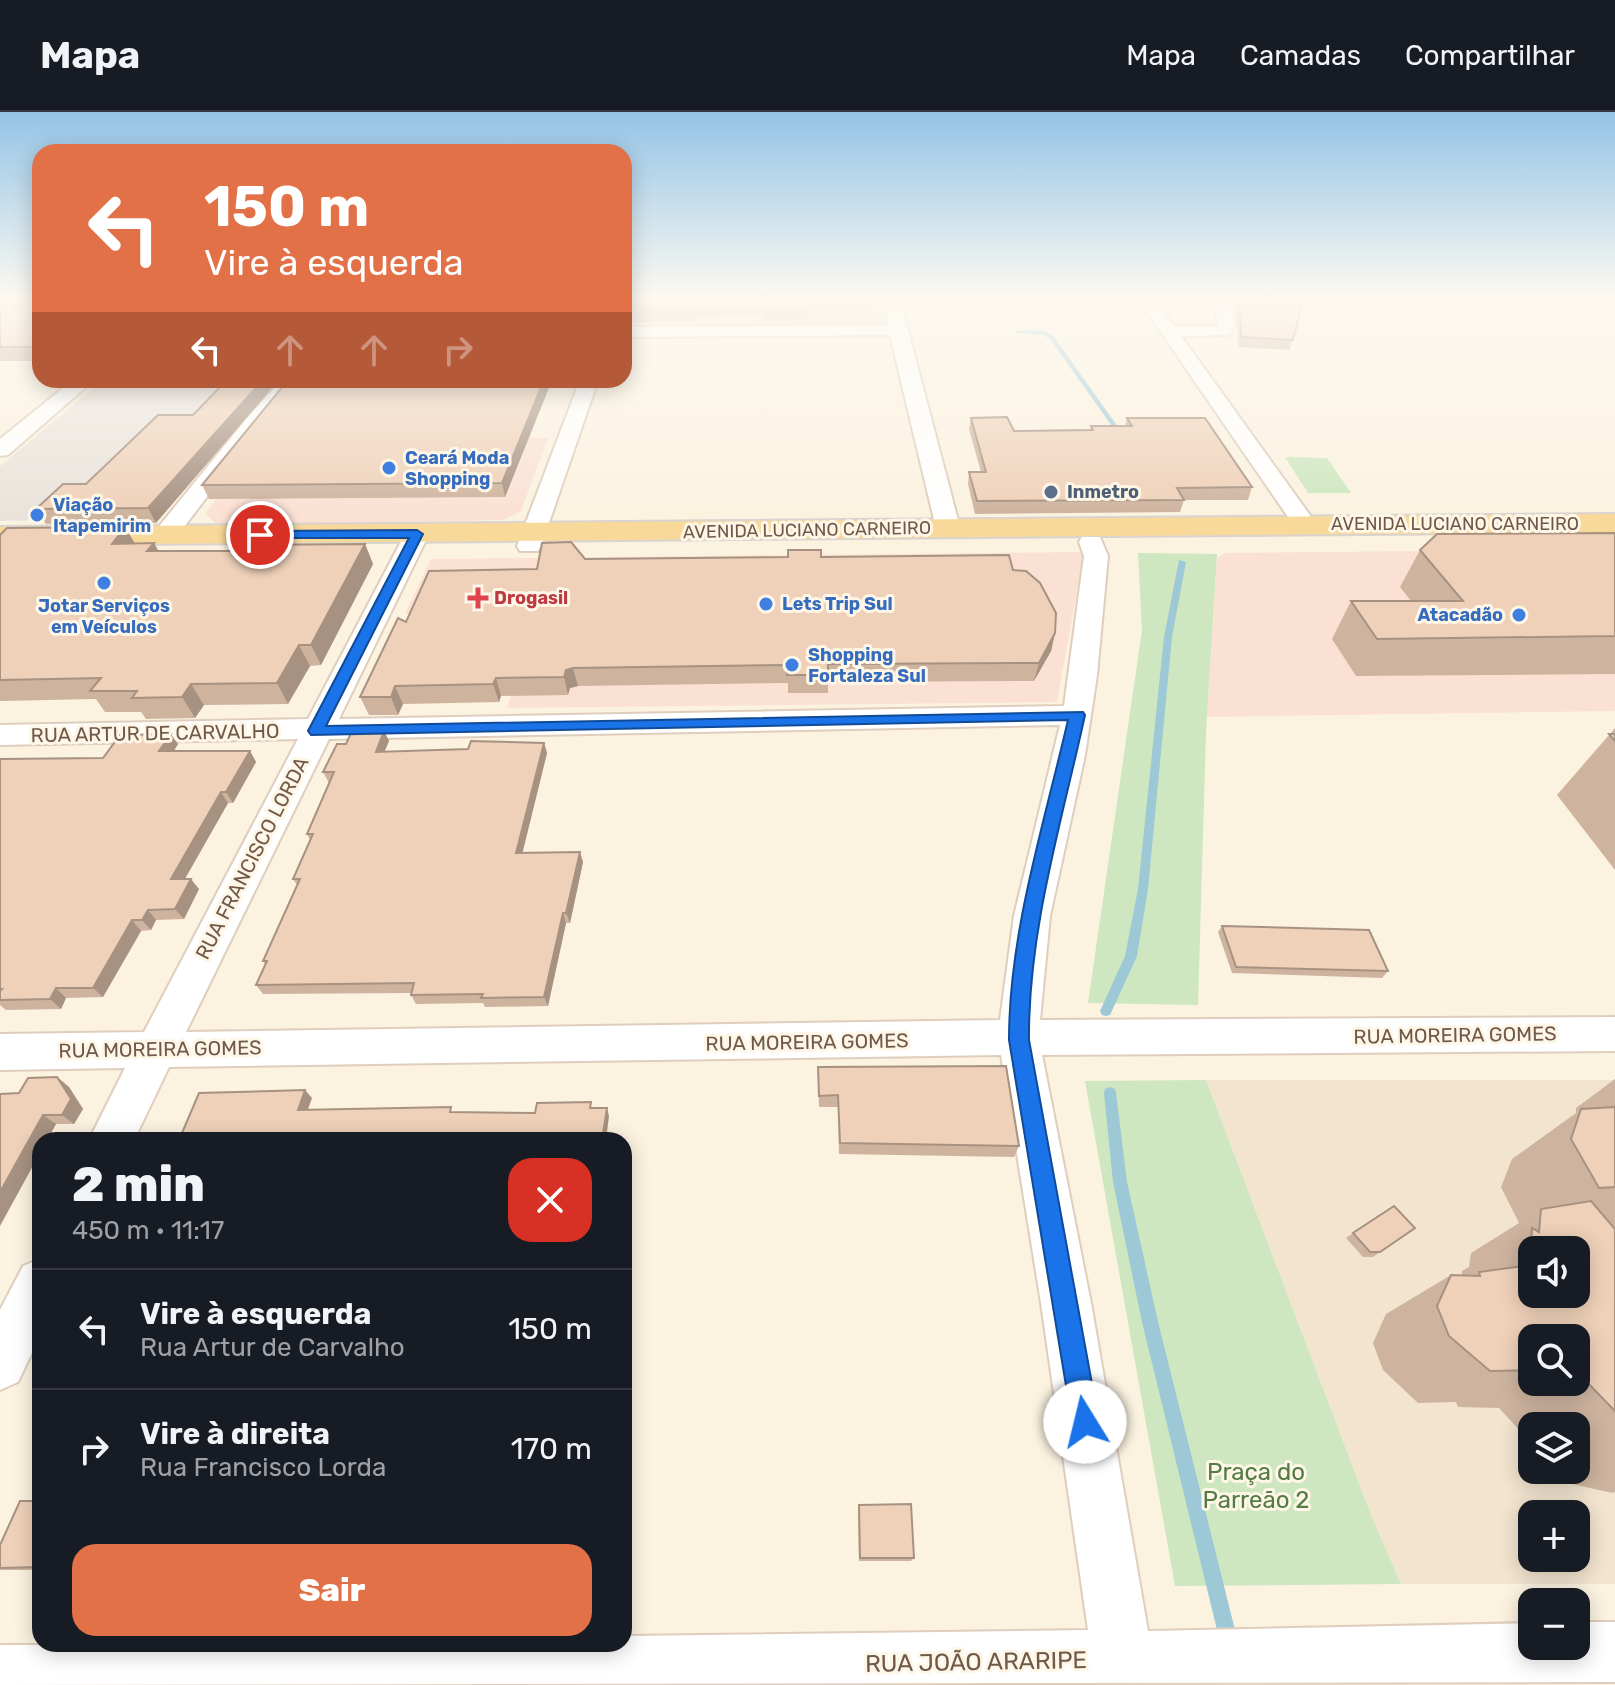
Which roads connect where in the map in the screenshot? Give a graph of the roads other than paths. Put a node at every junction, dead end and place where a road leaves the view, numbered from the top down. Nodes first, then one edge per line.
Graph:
1 (907, 369) edge
2 (1196, 369) edge
3 (75, 388) edge
4 (285, 388) edge
5 (586, 388) edge
6 (0, 450) edge
7 (1615, 523) edge
8 (1305, 525) junction
9 (948, 528) junction
10 (1168, 534) junction
11 (165, 535) junction
12 (0, 536) edge
13 (1615, 537) edge
14 (414, 540) junction
15 (531, 540) junction
16 (1091, 542) junction
17 (0, 550) edge
18 (1077, 715) junction
19 (316, 731) junction
20 (0, 735) edge
21 (1615, 1034) edge
22 (1019, 1040) junction
23 (156, 1048) junction
24 (0, 1052) edge
25 (115, 1132) edge
26 (32, 1299) edge
27 (0, 1364) edge
28 (1615, 1652) edge
29 (1123, 1660) junction
30 (0, 1676) edge

1 - 9 street
2 - 8 street
3 - 6 street
4 - 11 street
5 - 15 street
7 - 8 main road, AVENIDA LUCIANO CARNEIRO
8 - 10 main road, AVENIDA LUCIANO CARNEIRO
9 - 10 main road, AVENIDA LUCIANO CARNEIRO
9 - 15 main road, AVENIDA LUCIANO CARNEIRO
10 - 13 main road, AVENIDA LUCIANO CARNEIRO
10 - 16 main road, AVENIDA LUCIANO CARNEIRO
11 - 12 main road, AVENIDA LUCIANO CARNEIRO
11 - 14 main road, AVENIDA LUCIANO CARNEIRO
14 - 15 main road, AVENIDA LUCIANO CARNEIRO
14 - 17 main road, AVENIDA LUCIANO CARNEIRO
14 - 19 street, RUA FRANCISCO LORDA
15 - 16 main road, AVENIDA LUCIANO CARNEIRO
16 - 18 street
18 - 19 street, RUA ARTUR DE CARVALHO
18 - 22 street
19 - 20 street, RUA ARTUR DE CARVALHO
19 - 23 street, RUA FRANCISCO LORDA
21 - 22 street, RUA MOREIRA GOMES
22 - 23 street, RUA MOREIRA GOMES
22 - 29 street
23 - 24 street, RUA MOREIRA GOMES
23 - 25 street, RUA FRANCISCO LORDA
26 - 27 street
28 - 29 street, RUA JOÃO ARARIPE
29 - 30 street, RUA JOÃO ARARIPE

